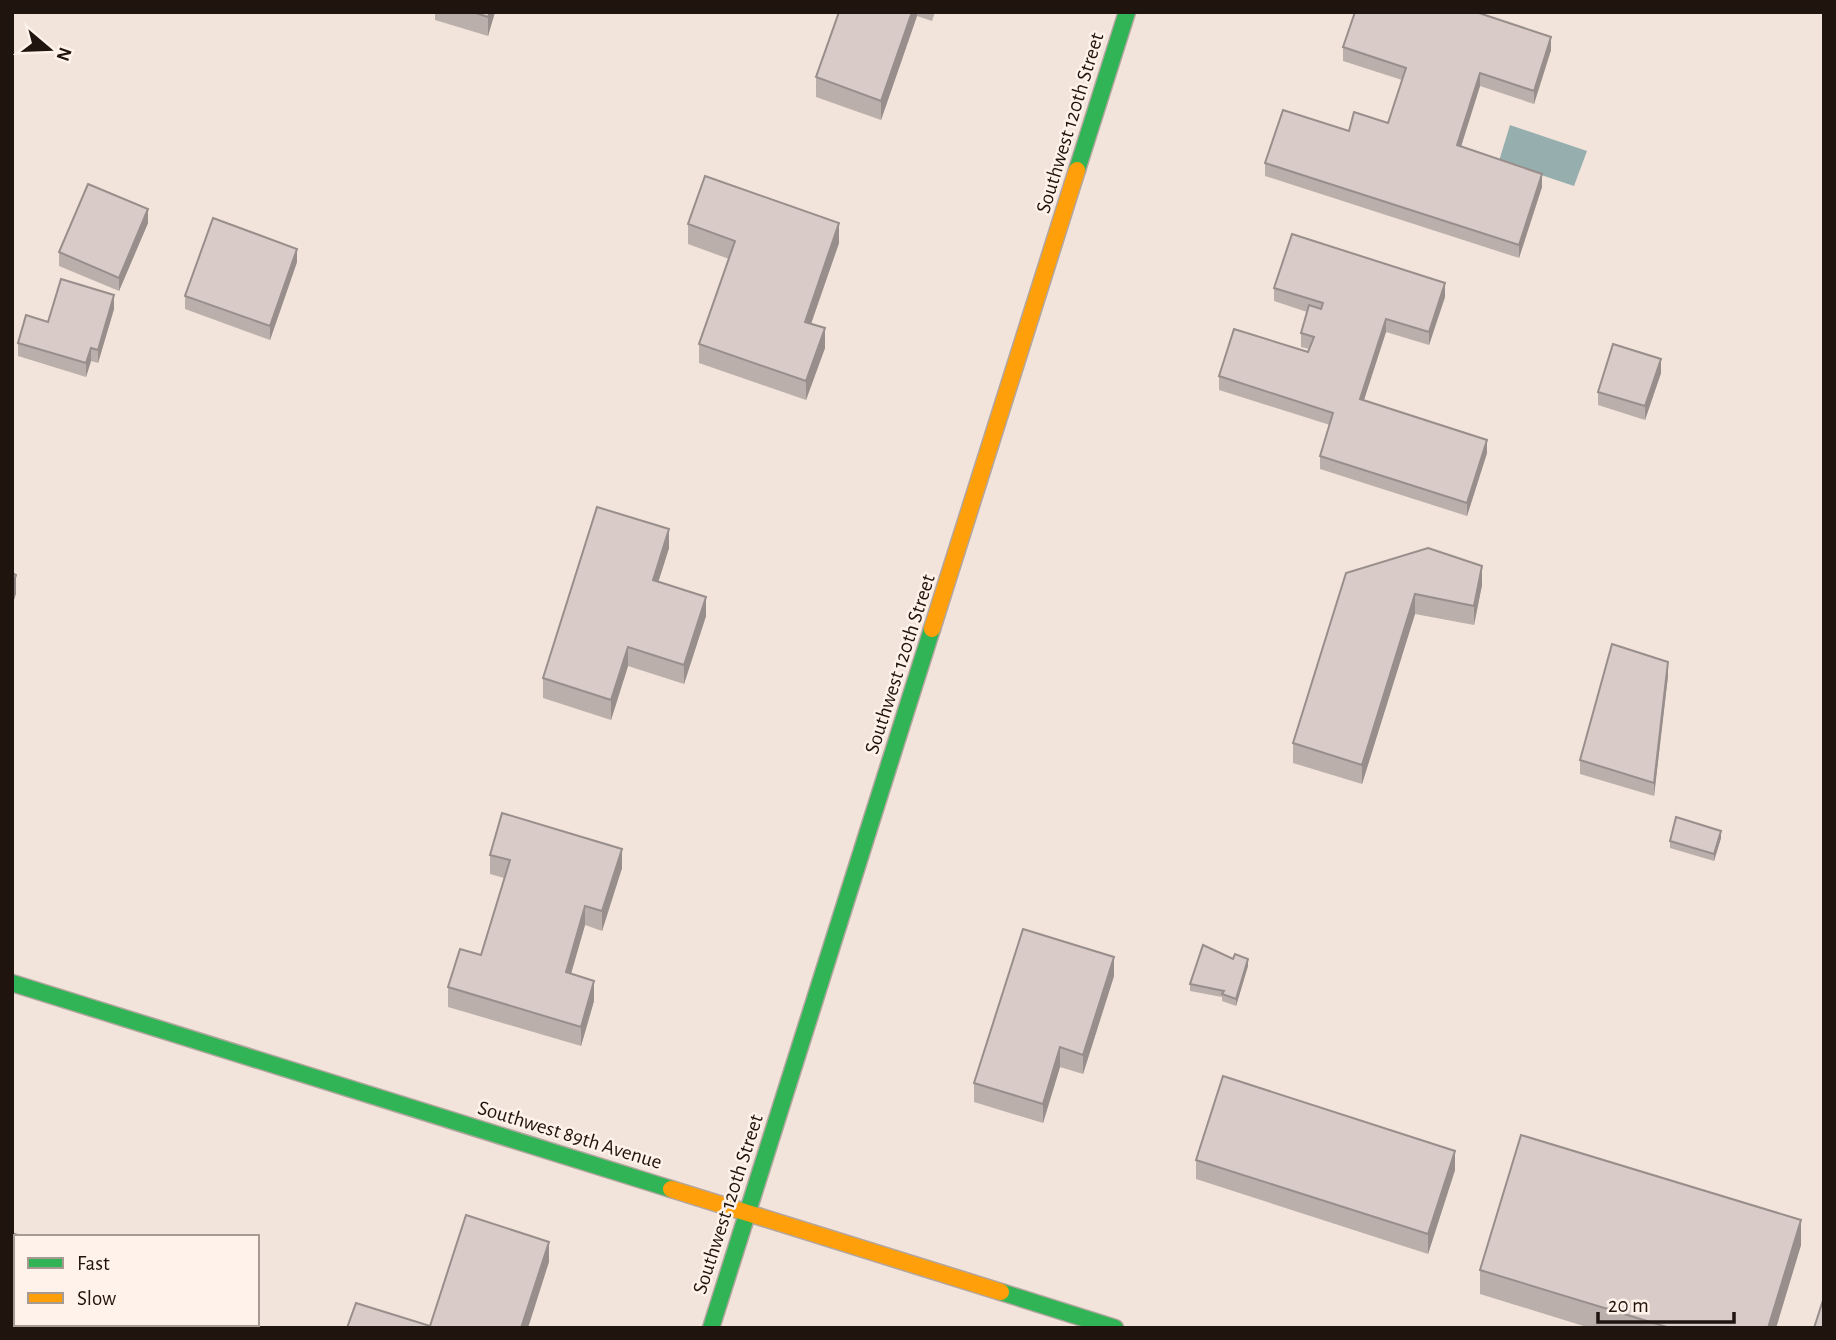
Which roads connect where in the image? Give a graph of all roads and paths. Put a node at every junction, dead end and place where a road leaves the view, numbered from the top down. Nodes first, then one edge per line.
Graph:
1 (1127, 12) edge
2 (12, 983) edge
3 (747, 1213) junction
4 (711, 1328) edge
5 (1115, 1328) edge

1 - 3 street, Southwest 120th Street
2 - 3 street, Southwest 89th Avenue
3 - 4 street, Southwest 120th Street
3 - 5 street, Southwest 89th Avenue

